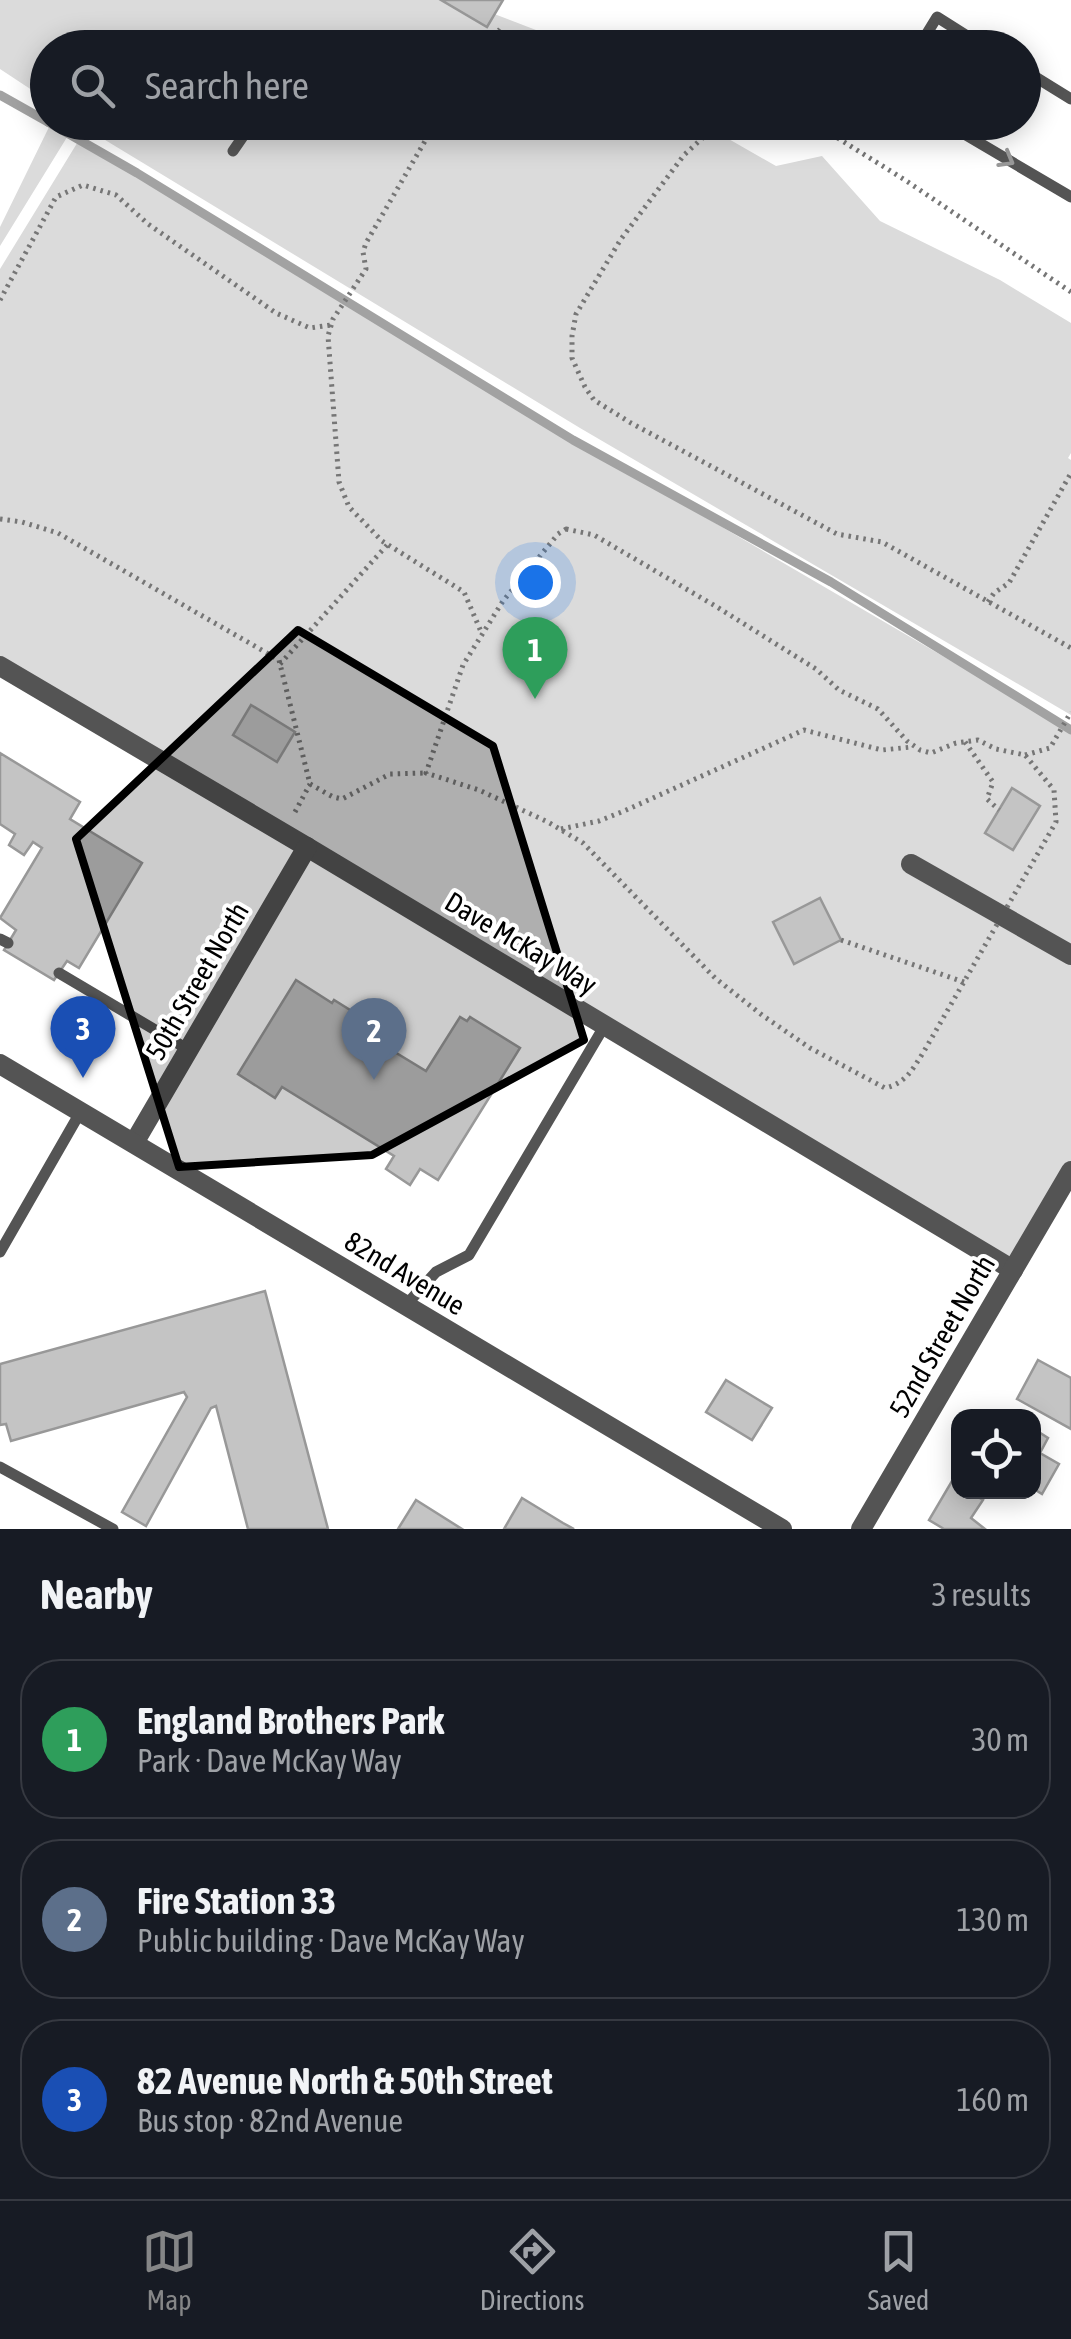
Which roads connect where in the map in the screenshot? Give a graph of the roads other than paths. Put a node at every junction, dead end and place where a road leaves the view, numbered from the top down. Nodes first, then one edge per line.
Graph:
1 (930, 30) edge
2 (957, 30) edge
3 (1041, 80) edge
4 (1071, 99) edge
5 (241, 140) edge
6 (974, 140) edge
7 (233, 151) dead end
8 (1071, 197) edge
9 (0, 666) edge
10 (307, 847) junction
11 (911, 864) dead end
12 (1071, 955) edge
13 (58, 973) dead end
14 (604, 1026) junction
15 (189, 1050) junction
16 (0, 1064) edge
17 (80, 1111) junction
18 (134, 1143) junction
19 (1071, 1172) edge
20 (0, 1252) edge
21 (1013, 1270) junction
22 (406, 1305) junction
23 (0, 1467) edge
24 (114, 1529) edge
25 (782, 1529) edge
26 (862, 1529) edge

1 - 2 lane
3 - 4 lane
5 - 7 lane
6 -> 8 lane
9 - 10 street, Dave McKay Way
10 - 14 street, Dave McKay Way
10 - 15 street, 50th Street North
11 - 12 street
13 - 15 lane
14 - 21 street, Dave McKay Way
14 - 22 lane
15 - 18 street, 50th Street North
16 - 17 street, 82nd Avenue
17 - 18 street, 82nd Avenue
17 - 20 lane
18 - 22 street, 82nd Avenue
19 - 21 street, 52nd Street North
21 - 26 street, 52nd Street North
22 - 25 street, 82nd Avenue
23 - 24 lane

